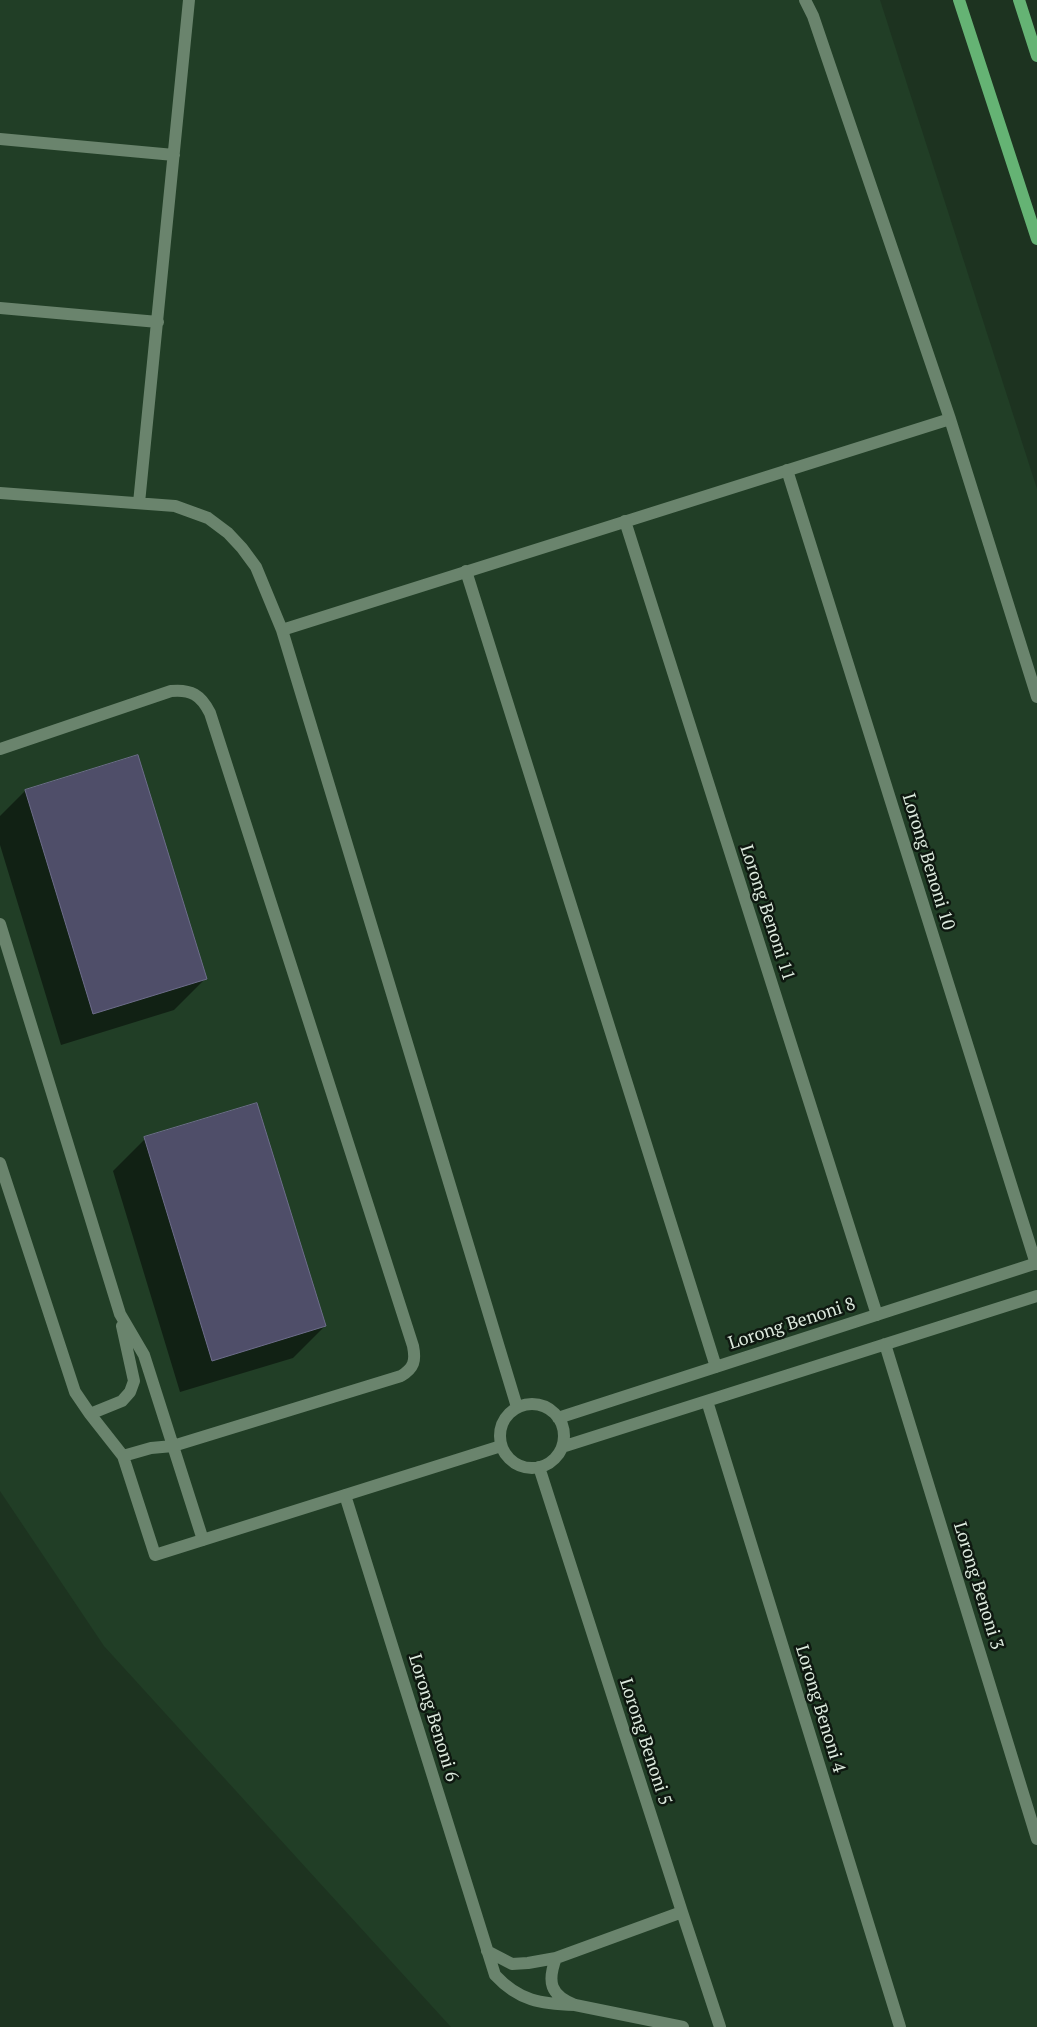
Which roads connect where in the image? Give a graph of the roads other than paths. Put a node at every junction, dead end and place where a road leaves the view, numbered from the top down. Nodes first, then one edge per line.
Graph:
1 (190, 0) edge
2 (805, 0) edge
3 (959, 0) edge
4 (1019, 0) edge
5 (1037, 56) edge
6 (0, 139) edge
7 (174, 155) junction
8 (1037, 239) edge
9 (0, 308) edge
10 (158, 322) junction
11 (950, 419) junction
12 (787, 470) junction
13 (0, 493) edge
14 (139, 503) junction
15 (625, 521) junction
16 (466, 571) junction
17 (282, 630) junction
18 (1037, 697) edge
19 (0, 748) edge
20 (0, 924) edge
21 (0, 1163) edge
22 (1036, 1264) edge
23 (1037, 1296) edge
24 (120, 1314) junction
25 (876, 1315) junction
26 (885, 1344) junction
27 (716, 1367) junction
28 (707, 1400) junction
29 (518, 1407) junction
30 (90, 1414) junction
31 (558, 1418) junction
32 (174, 1446) junction
33 (501, 1446) junction
34 (562, 1447) junction
35 (123, 1456) junction
36 (539, 1467) junction
37 (345, 1496) junction
38 (204, 1540) junction
39 (1037, 1839) edge
40 (682, 1912) junction
41 (487, 1952) junction
42 (556, 1958) junction
43 (574, 2005) junction
44 (683, 2027) edge
45 (720, 2027) edge
46 (900, 2027) edge

1 - 7 street
2 - 11 street
3 - 8 main road
4 - 5 main road
6 - 7 street
7 - 10 street
9 - 10 street
10 - 14 street
11 - 12 street
11 - 18 street
12 - 15 street
12 - 22 street, Lorong Benoni 10
13 - 14 street
14 - 17 street
15 - 16 street
15 - 25 street, Lorong Benoni 11
16 - 17 street
16 - 27 street
17 - 29 street
19 - 32 street
20 - 24 street
21 - 30 street
22 - 25 street, Lorong Benoni 8
23 - 26 street
24 - 30 street
24 - 32 street
25 - 27 street, Lorong Benoni 8
26 - 28 street
26 - 39 street, Lorong Benoni 3
27 - 31 street, Lorong Benoni 8
28 - 34 street
28 - 46 street, Lorong Benoni 4
29 - 31 street
29 - 33 street
30 - 35 street
31 - 34 street
32 - 35 street
32 - 38 street
33 - 36 street
33 - 37 street
34 - 36 street
35 - 38 street
36 - 40 street, Lorong Benoni 5
37 - 38 street
37 - 41 street, Lorong Benoni 6
40 - 42 street
40 - 45 street, Lorong Benoni 5
41 - 42 street
41 - 43 street, Lorong Benoni 6
42 - 43 street
43 - 44 street

